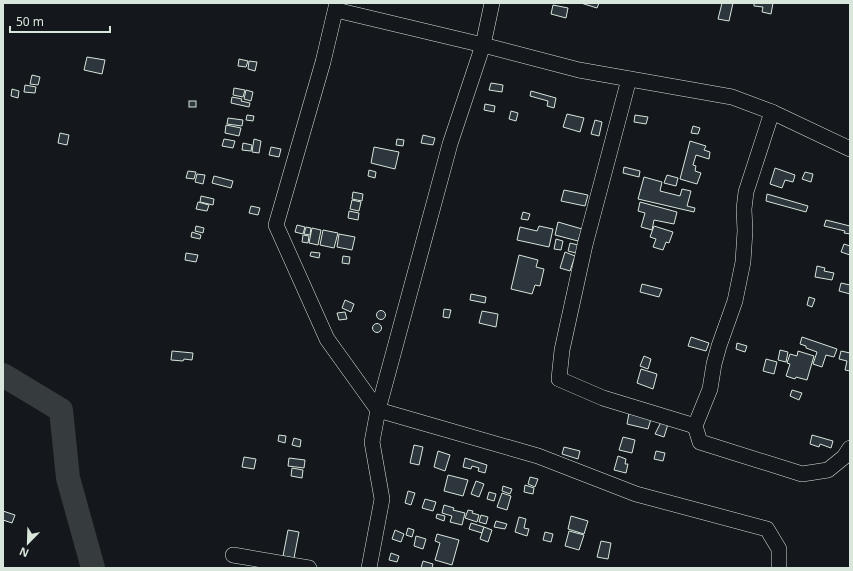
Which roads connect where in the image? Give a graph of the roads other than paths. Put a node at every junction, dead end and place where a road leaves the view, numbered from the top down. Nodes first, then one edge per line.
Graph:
1 (492, 3) edge
2 (336, 6) edge
3 (483, 44) junction
4 (629, 79) junction
5 (772, 112) junction
6 (850, 149) edge
7 (378, 410) junction
8 (695, 426) junction
9 (850, 448) edge
10 (233, 555) dead end
11 (309, 568) edge
12 (369, 568) edge
13 (779, 568) edge

1 - 3 street
2 - 3 street
2 - 7 street
3 - 4 street
3 - 7 street
4 - 5 street
4 - 8 street
5 - 6 street
5 - 8 street
7 - 12 street
7 - 13 street
8 - 9 street
10 - 11 street

